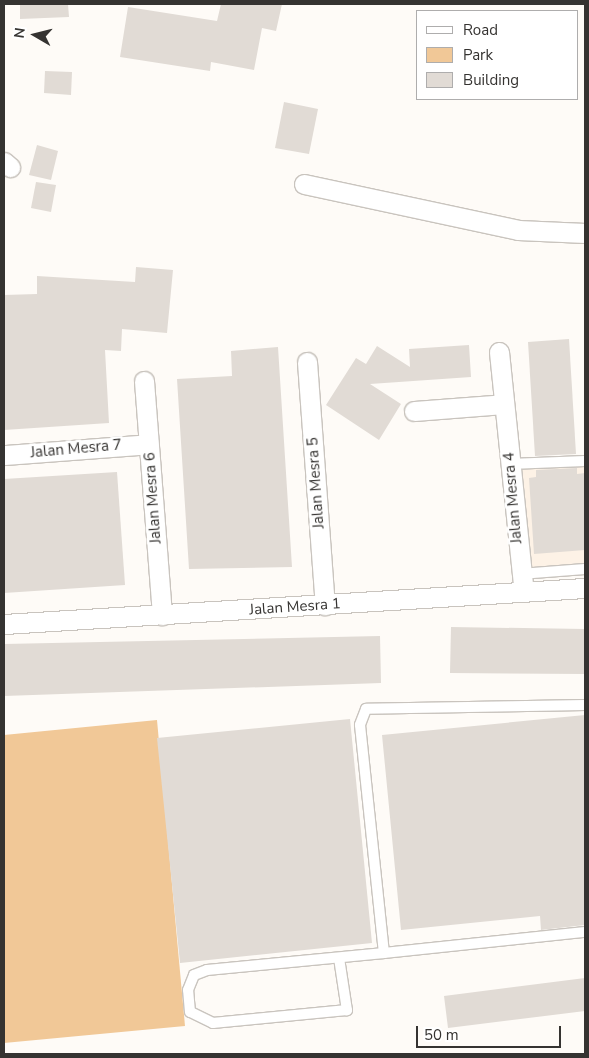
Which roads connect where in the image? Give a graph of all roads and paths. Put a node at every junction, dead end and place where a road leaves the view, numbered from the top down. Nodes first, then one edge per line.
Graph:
1 (304, 184) dead end
2 (585, 233) edge
3 (499, 352) dead end
4 (307, 362) dead end
5 (144, 381) dead end
6 (504, 404) junction
7 (414, 411) dead end
8 (149, 444) junction
9 (4, 455) edge
10 (585, 461) edge
11 (510, 464) junction
12 (585, 569) edge
13 (520, 574) junction
14 (585, 588) edge
15 (524, 592) junction
16 (325, 605) junction
17 (162, 615) junction
18 (4, 624) edge
19 (585, 705) edge
20 (585, 932) edge
21 (384, 953) junction
22 (339, 958) junction

1 - 2 street
3 - 6 street, Jalan Mesra 4
4 - 16 street, Jalan Mesra 5
5 - 8 street, Jalan Mesra 6
6 - 7 street
6 - 11 street, Jalan Mesra 4
8 - 9 street, Jalan Mesra 7
8 - 17 street, Jalan Mesra 6
10 - 11 lane
11 - 13 street, Jalan Mesra 4
12 - 13 lane
13 - 15 street, Jalan Mesra 4
14 - 15 street, Jalan Mesra 1
15 - 16 street, Jalan Mesra 1
16 - 17 street, Jalan Mesra 1
17 - 18 street, Jalan Mesra 1
19 - 21 lane
20 - 21 lane
21 - 22 lane
22 - 22 lane

